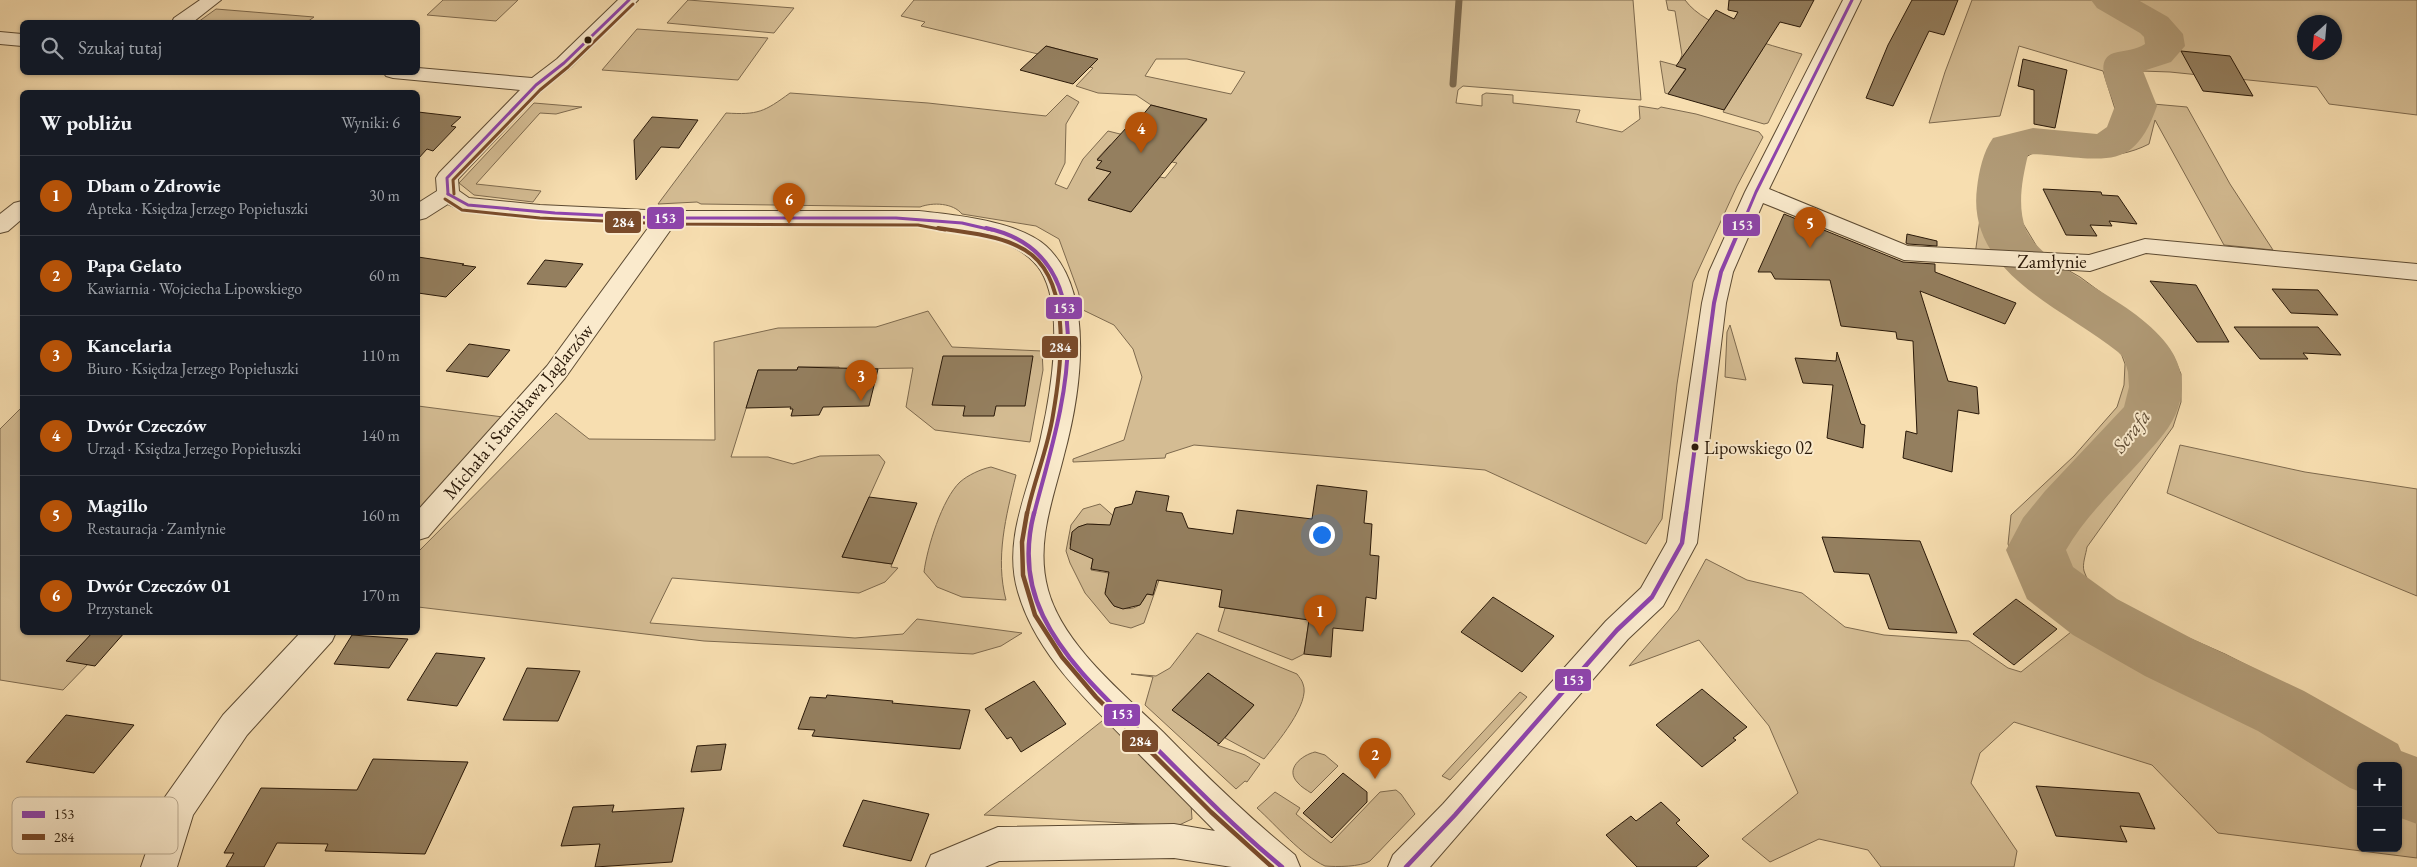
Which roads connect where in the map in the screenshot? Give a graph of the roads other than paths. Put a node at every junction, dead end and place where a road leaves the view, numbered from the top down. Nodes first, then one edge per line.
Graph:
1 (212, 0) edge
2 (629, 0) edge
3 (1852, 0) edge
4 (184, 20) edge
5 (0, 38) edge
6 (20, 40) edge
7 (420, 74) edge
8 (536, 85) junction
9 (1756, 192) junction
10 (448, 194) junction
11 (0, 202) edge
12 (20, 204) edge
13 (20, 210) edge
14 (420, 212) edge
15 (667, 218) junction
16 (0, 226) edge
17 (2417, 272) edge
18 (420, 527) edge
19 (318, 635) edge
20 (178, 807) edge
21 (163, 854) edge
22 (1275, 861) edge
23 (159, 867) edge
24 (944, 867) edge
25 (1406, 867) edge

1 - 4 street
2 - 8 street
3 - 9 street
5 - 6 street
7 - 8 street
8 - 10 street
9 - 17 street, Zamłynie
9 - 25 street
10 - 14 street
10 - 15 street
11 - 12 street
13 - 16 street
15 - 18 street, Michała i Stanisława Jaglarzów
15 - 22 street
19 - 20 street
21 - 23 street
22 - 24 street

